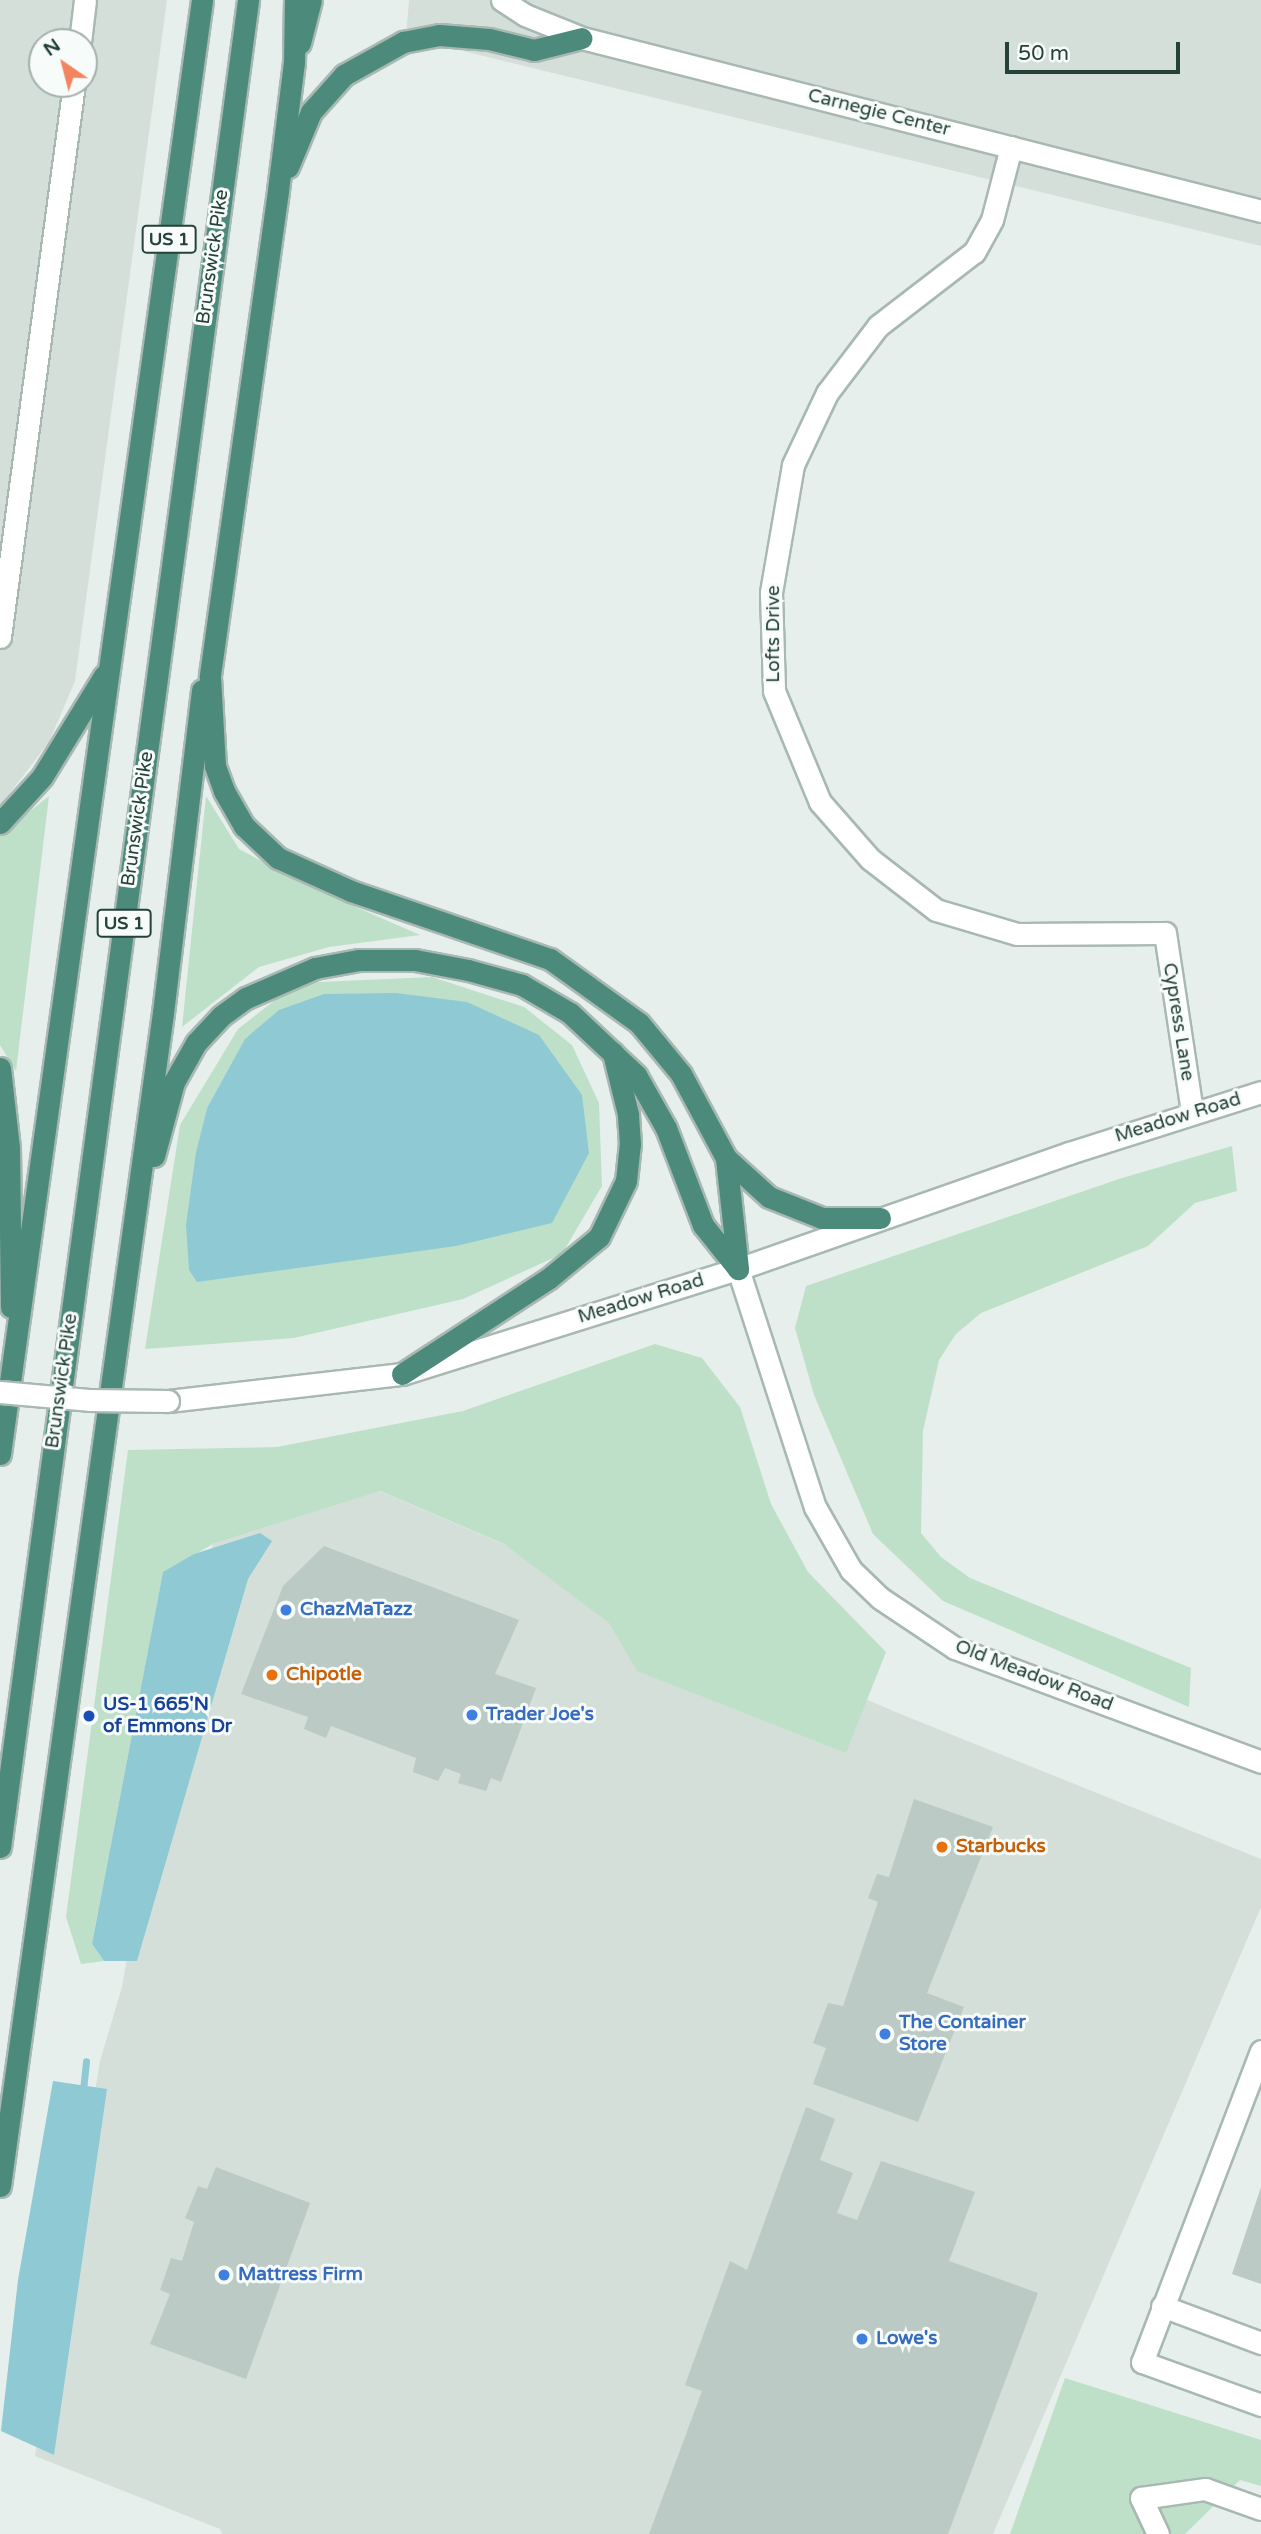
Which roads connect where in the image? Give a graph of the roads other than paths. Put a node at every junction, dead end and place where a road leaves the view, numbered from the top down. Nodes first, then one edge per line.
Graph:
1 (85, 0) edge
2 (202, 0) edge
3 (248, 0) edge
4 (295, 0) edge
5 (311, 0) edge
6 (502, 0) edge
7 (82, 28) edge
8 (582, 38) junction
9 (294, 62) junction
10 (72, 98) edge
11 (1011, 147) junction
12 (278, 191) junction
13 (1261, 211) edge
14 (0, 637) edge
15 (109, 668) junction
16 (210, 677) junction
17 (0, 823) edge
18 (1165, 933) joint
19 (612, 1051) junction
20 (0, 1068) edge
21 (1261, 1092) edge
22 (1192, 1111) junction
23 (726, 1158) junction
24 (880, 1218) junction
25 (132, 1236) junction
26 (738, 1269) junction
27 (402, 1374) junction
28 (5, 1389) edge
29 (0, 1454) edge
30 (1261, 1762) edge
31 (0, 1847) edge
32 (1261, 2051) edge
33 (0, 2186) edge
34 (1162, 2306) junction
35 (1261, 2343) edge
36 (1261, 2406) edge
37 (1261, 2509) edge
38 (1158, 2534) edge

1 - 7 street
2 - 15 highway, US 1
3 - 31 highway, Brunswick Pike / US 1
4 - 9 highway
5 - 9 highway
6 - 8 street, Carnegie Center
8 - 11 street, Carnegie Center
8 - 12 highway
9 - 12 highway
10 - 14 street
11 - 13 street, Carnegie Center
11 - 18 street, Lofts Drive
12 - 16 highway
15 - 17 highway
15 - 28 highway, US 1
16 - 23 highway
16 - 25 highway
18 - 22 street, Cypress Lane
19 - 25 highway
19 - 26 highway
19 - 27 highway
20 - 28 highway
21 - 22 street, Meadow Road
22 - 24 street, Meadow Road
23 - 24 highway
23 - 26 highway
24 - 26 street, Meadow Road
25 - 33 highway
26 - 27 street, Meadow Road
26 - 30 street, Old Meadow Road
27 - 28 street, Meadow Road, bridge
28 - 29 highway, US 1
32 - 34 street
34 - 35 street
34 - 36 street
37 - 38 street

